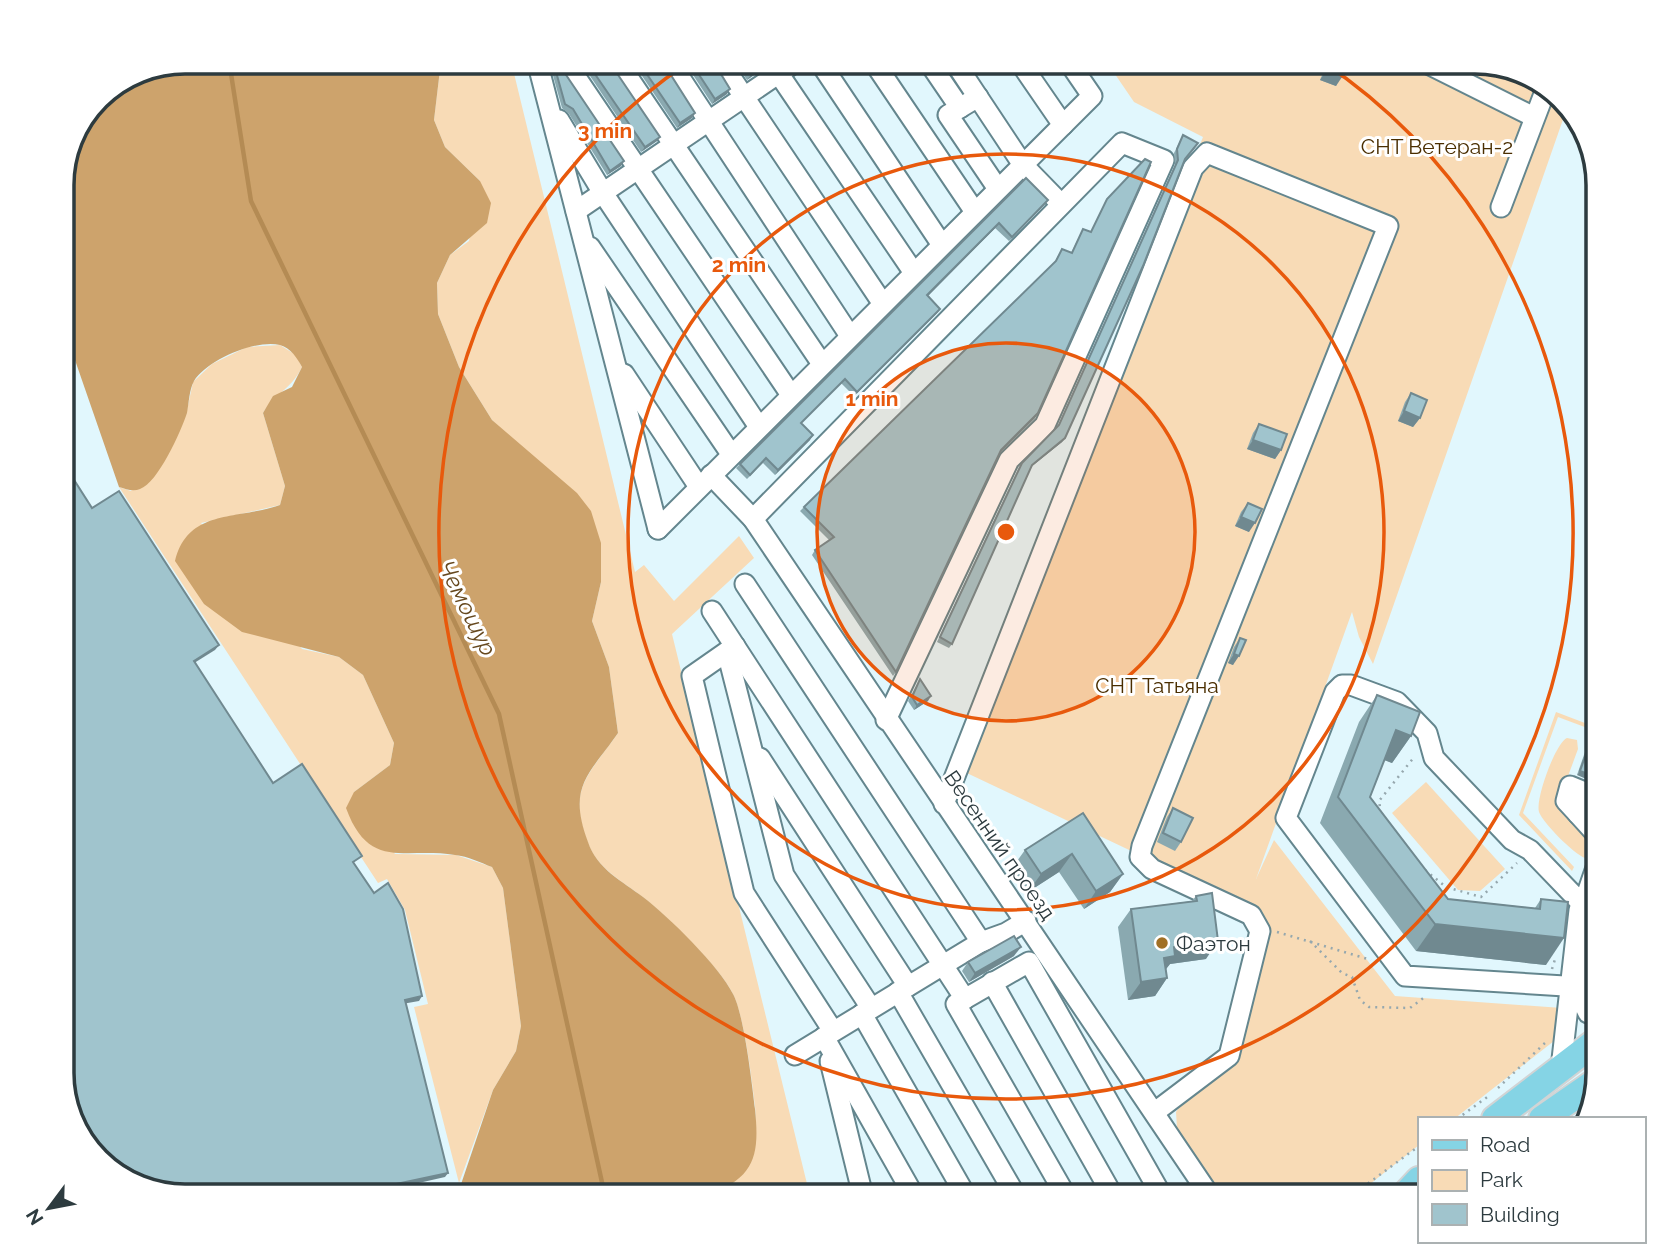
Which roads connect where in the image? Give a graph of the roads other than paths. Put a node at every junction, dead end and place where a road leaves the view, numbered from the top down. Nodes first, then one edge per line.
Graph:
1 (540, 74) edge
2 (574, 74) edge
3 (626, 74) edge
4 (677, 74) edge
5 (729, 74) edge
6 (768, 74) edge
7 (778, 74) edge
8 (828, 74) edge
9 (882, 74) edge
10 (937, 74) edge
11 (963, 74) edge
12 (1029, 74) edge
13 (1077, 74) edge
14 (1448, 74) edge
15 (744, 97) junction
16 (978, 97) junction
17 (1543, 97) edge
18 (547, 102) junction
19 (960, 108) junction
20 (1534, 117) junction
21 (708, 121) junction
22 (1063, 125) junction
23 (673, 146) junction
24 (1023, 165) junction
25 (639, 168) junction
26 (998, 189) junction
27 (603, 193) junction
28 (1060, 203) junction
29 (1501, 207) dead end
30 (576, 211) junction
31 (975, 212) junction
32 (581, 233) junction
33 (942, 245) junction
34 (914, 272) junction
35 (883, 304) junction
36 (850, 336) junction
37 (614, 360) junction
38 (822, 364) junction
39 (791, 395) junction
40 (759, 427) junction
41 (731, 454) junction
42 (705, 481) junction
43 (753, 519) junction
44 (745, 584) dead end
45 (712, 611) dead end
46 (731, 649) junction
47 (886, 720) junction
48 (750, 742) junction
49 (1586, 803) edge
50 (944, 804) junction
51 (1586, 823) edge
52 (1586, 896) edge
53 (1583, 905) junction
54 (1586, 906) edge
55 (1026, 921) junction
56 (981, 942) junction
57 (944, 965) junction
58 (1586, 972) edge
59 (992, 982) junction
60 (1575, 987) junction
61 (903, 989) junction
62 (965, 999) junction
63 (1586, 1010) edge
64 (867, 1011) junction
65 (829, 1034) junction
66 (1586, 1049) edge
67 (795, 1055) dead end
68 (1561, 1068) junction
69 (1584, 1090) edge
70 (1155, 1112) junction
71 (1498, 1117) edge
72 (1545, 1117) edge
73 (861, 1184) edge
74 (908, 1184) edge
75 (960, 1184) edge
76 (1009, 1184) edge
77 (1059, 1184) edge
78 (1106, 1184) edge
79 (1155, 1184) edge
80 (1202, 1184) edge

1 - 18 street
2 - 25 street
3 - 23 street
4 - 21 street
5 - 15 street
6 - 15 street
7 - 34 street
8 - 33 street
9 - 31 street
10 - 19 street
11 - 16 street
12 - 22 street
13 - 22 street
14 - 20 street
15 - 21 street
15 - 35 street
16 - 19 street
16 - 24 street
17 - 20 street
18 - 27 street
18 - 30 street
19 - 26 street
20 - 29 street
21 - 23 street
21 - 36 street
22 - 24 street
23 - 25 street
23 - 38 street
24 - 26 street
24 - 28 street
25 - 27 street
25 - 39 street
26 - 31 street
27 - 30 street
27 - 40 street
28 - 43 street
28 - 47 street
30 - 32 street
31 - 33 street
32 - 37 street
32 - 41 street
33 - 34 street
34 - 35 street
35 - 36 street
36 - 38 street
37 - 42 street, Весенний проезд
37 - 42 street
38 - 39 street
39 - 40 street
40 - 41 street
41 - 42 street
42 - 43 street, Весенний проезд
43 - 47 street, Весенний проезд
44 - 56 street
45 - 46 street
46 - 48 street
46 - 57 street
46 - 65 street
47 - 50 street, Весенний проезд
48 - 61 street
48 - 64 street
49 - 51 street
50 - 55 street, Весенний проезд
50 - 70 street
52 - 53 street
53 - 54 street
53 - 60 street
53 - 60 street
55 - 56 street
55 - 70 street, Весенний проезд
56 - 57 street
57 - 61 street
57 - 62 street
58 - 60 street
59 - 62 street
59 - 78 street
59 - 79 street
60 - 63 street
60 - 68 street
61 - 64 street
61 - 76 street
62 - 77 street
64 - 65 street
64 - 75 street
65 - 67 street
65 - 73 street
65 - 74 street
66 - 68 main road
68 - 71 main road
69 - 72 main road
70 - 80 street, Весенний проезд

